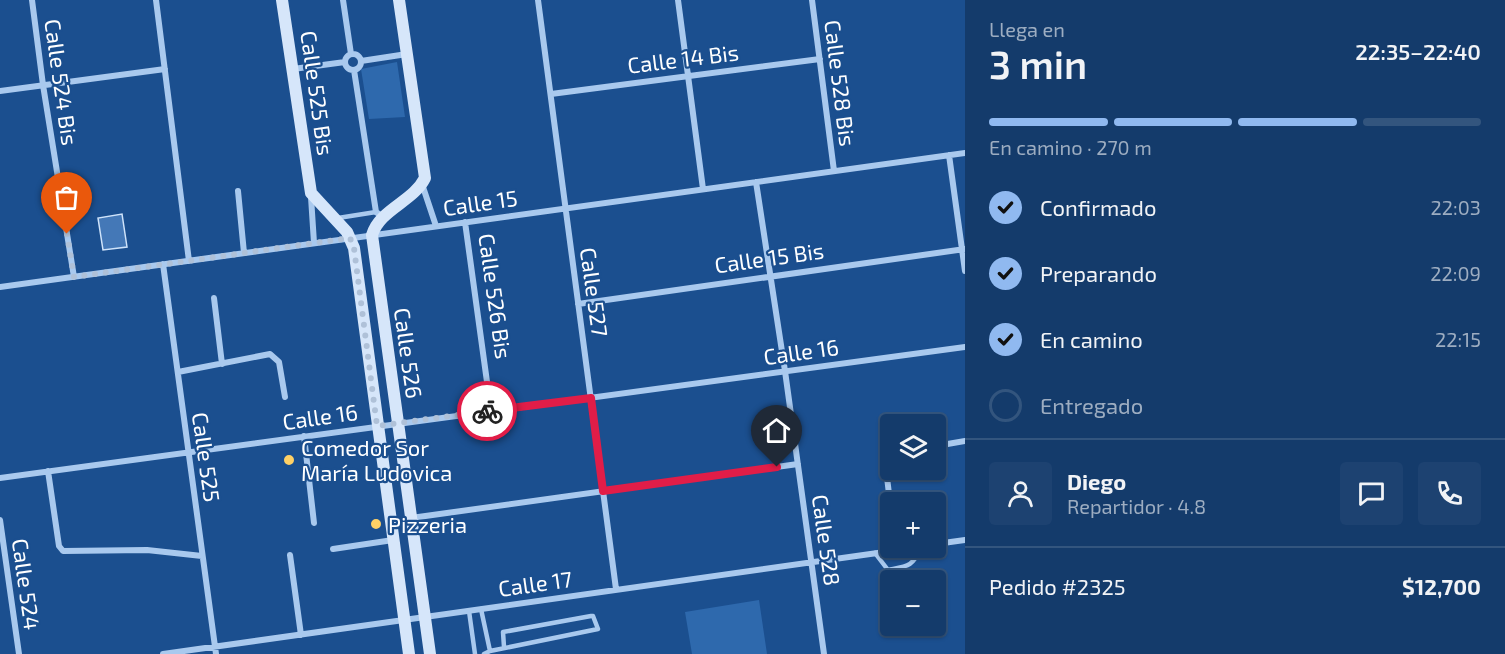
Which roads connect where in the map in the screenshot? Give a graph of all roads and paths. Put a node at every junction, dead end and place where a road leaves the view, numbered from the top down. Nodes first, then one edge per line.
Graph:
1 (32, 0) edge
2 (156, 0) edge
3 (282, 0) edge
4 (343, 0) edge
5 (399, 0) edge
6 (538, 0) edge
7 (678, 0) edge
8 (812, 0) edge
9 (351, 54) junction
10 (407, 54) junction
11 (820, 59) junction
12 (361, 61) junction
13 (345, 62) junction
14 (165, 69) junction
15 (293, 69) junction
16 (354, 70) junction
17 (690, 75) junction
18 (43, 85) junction
19 (0, 91) edge
20 (550, 94) junction
21 (965, 153) edge
22 (949, 155) junction
23 (834, 171) junction
24 (756, 182) junction
25 (422, 184) junction
26 (703, 189) junction
27 (238, 191) dead end
28 (311, 193) junction
29 (566, 208) junction
30 (380, 214) junction
31 (335, 219) junction
32 (465, 222) junction
33 (436, 226) junction
34 (372, 235) junction
35 (350, 238) junction
36 (314, 243) junction
37 (963, 249) edge
38 (244, 254) junction
39 (189, 261) junction
40 (163, 264) junction
41 (965, 271) edge
42 (770, 275) junction
43 (74, 277) junction
44 (0, 287) edge
45 (214, 298) dead end
46 (578, 304) junction
47 (965, 347) edge
48 (222, 364) junction
49 (785, 371) junction
50 (178, 372) junction
51 (285, 397) dead end
52 (591, 398) junction
53 (491, 411) junction
54 (397, 424) junction
55 (377, 426) junction
56 (304, 436) junction
57 (965, 441) edge
58 (946, 444) edge
59 (189, 452) junction
60 (798, 464) junction
61 (48, 471) junction
62 (0, 478) edge
63 (603, 491) junction
64 (411, 518) junction
65 (0, 520) edge
66 (314, 523) dead end
67 (393, 540) junction
68 (965, 540) edge
69 (946, 543) edge
70 (333, 549) dead end
71 (880, 552) edge
72 (875, 553) junction
73 (290, 555) dead end
74 (202, 556) junction
75 (916, 558) edge
76 (812, 561) junction
77 (616, 589) junction
78 (481, 609) junction
79 (469, 611) junction
80 (425, 617) junction
81 (404, 620) junction
82 (301, 635) junction
83 (504, 647) junction
84 (216, 650) edge
85 (490, 651) junction
86 (19, 654) edge
87 (163, 654) edge
88 (409, 654) edge
89 (430, 654) edge
90 (475, 654) edge
91 (484, 654) edge
92 (824, 654) edge

1 - 18 street, Calle 524 Bis
2 - 14 street
3 - 15 main road, Calle 525 Bis
4 - 9 street
5 - 10 main road
6 - 20 street, Calle 527
7 - 17 street
8 - 11 street, Calle 528 Bis
9 - 12 street
9 - 13 street
10 - 12 street
10 - 25 main road
11 - 17 street, Calle 14 Bis
11 - 23 street, Calle 528 Bis
12 - 16 street
13 - 15 street
13 - 16 street
14 - 18 street
14 - 39 street
15 - 28 main road, Calle 525 Bis
16 - 30 street
17 - 20 street, Calle 14 Bis
17 - 26 street
18 - 19 street
18 - 43 street, Calle 524 Bis
20 - 29 street, Calle 527
21 - 22 street, Calle 15
22 - 23 street, Calle 15
22 - 37 street
23 - 24 street, Calle 15
24 - 26 street, Calle 15
24 - 42 street, Calle 528
25 - 30 main road
25 - 33 street
26 - 29 street, Calle 15
27 - 38 street
28 - 31 main road
28 - 36 street, Calle 525 Bis
29 - 32 street, Calle 15
29 - 46 street, Calle 527
30 - 31 lane
30 - 34 main road
31 - 35 main road
32 - 33 street, Calle 15
32 - 53 street, Calle 526 Bis
33 - 34 street, Calle 15
34 - 35 street, Calle 15
34 - 54 main road, Calle 526
35 - 36 street, Calle 15
35 - 55 main road, Calle 526
36 - 38 street, Calle 15
37 - 41 street
37 - 42 street, Calle 15 Bis
38 - 39 street, Calle 15
39 - 40 street, Calle 15
40 - 43 street, Calle 15
40 - 50 street, Calle 525
42 - 46 street, Calle 15 Bis
42 - 49 street, Calle 528
43 - 44 street, Calle 15
45 - 48 street
46 - 52 street, Calle 527
47 - 49 street, Calle 16
48 - 50 street
48 - 51 street
49 - 52 street, Calle 16
49 - 60 street, Calle 528
50 - 59 street, Calle 525
52 - 53 street, Calle 16
52 - 63 street, Calle 527
53 - 54 street, Calle 16
54 - 55 street, Calle 16
54 - 64 main road, Calle 526
55 - 56 street, Calle 16
55 - 67 main road, Calle 526
56 - 59 street, Calle 16
56 - 66 street
57 - 58 street
59 - 61 street, Calle 16
59 - 74 street, Calle 525
60 - 63 street
60 - 76 street, Calle 528
61 - 62 street, Calle 16
61 - 74 street
63 - 64 street
63 - 77 street, Calle 527
64 - 80 main road, Calle 526
65 - 86 street, Calle 524
67 - 70 street
67 - 81 main road, Calle 526
68 - 69 street
71 - 72 street, Calle 17
72 - 75 lane
72 - 76 street, Calle 17
73 - 82 street
74 - 84 street, Calle 525
76 - 77 street, Calle 17
76 - 92 street, Calle 528
77 - 78 street, Calle 17
78 - 79 street, Calle 17
78 - 85 lane
79 - 80 street, Calle 17
79 - 90 lane
80 - 81 street, Calle 17
80 - 89 main road, Calle 526
81 - 82 street, Calle 17
81 - 88 main road, Calle 526
82 - 84 street, Calle 17
83 - 83 lane
83 - 85 lane
84 - 87 street, Calle 17
85 - 91 lane

